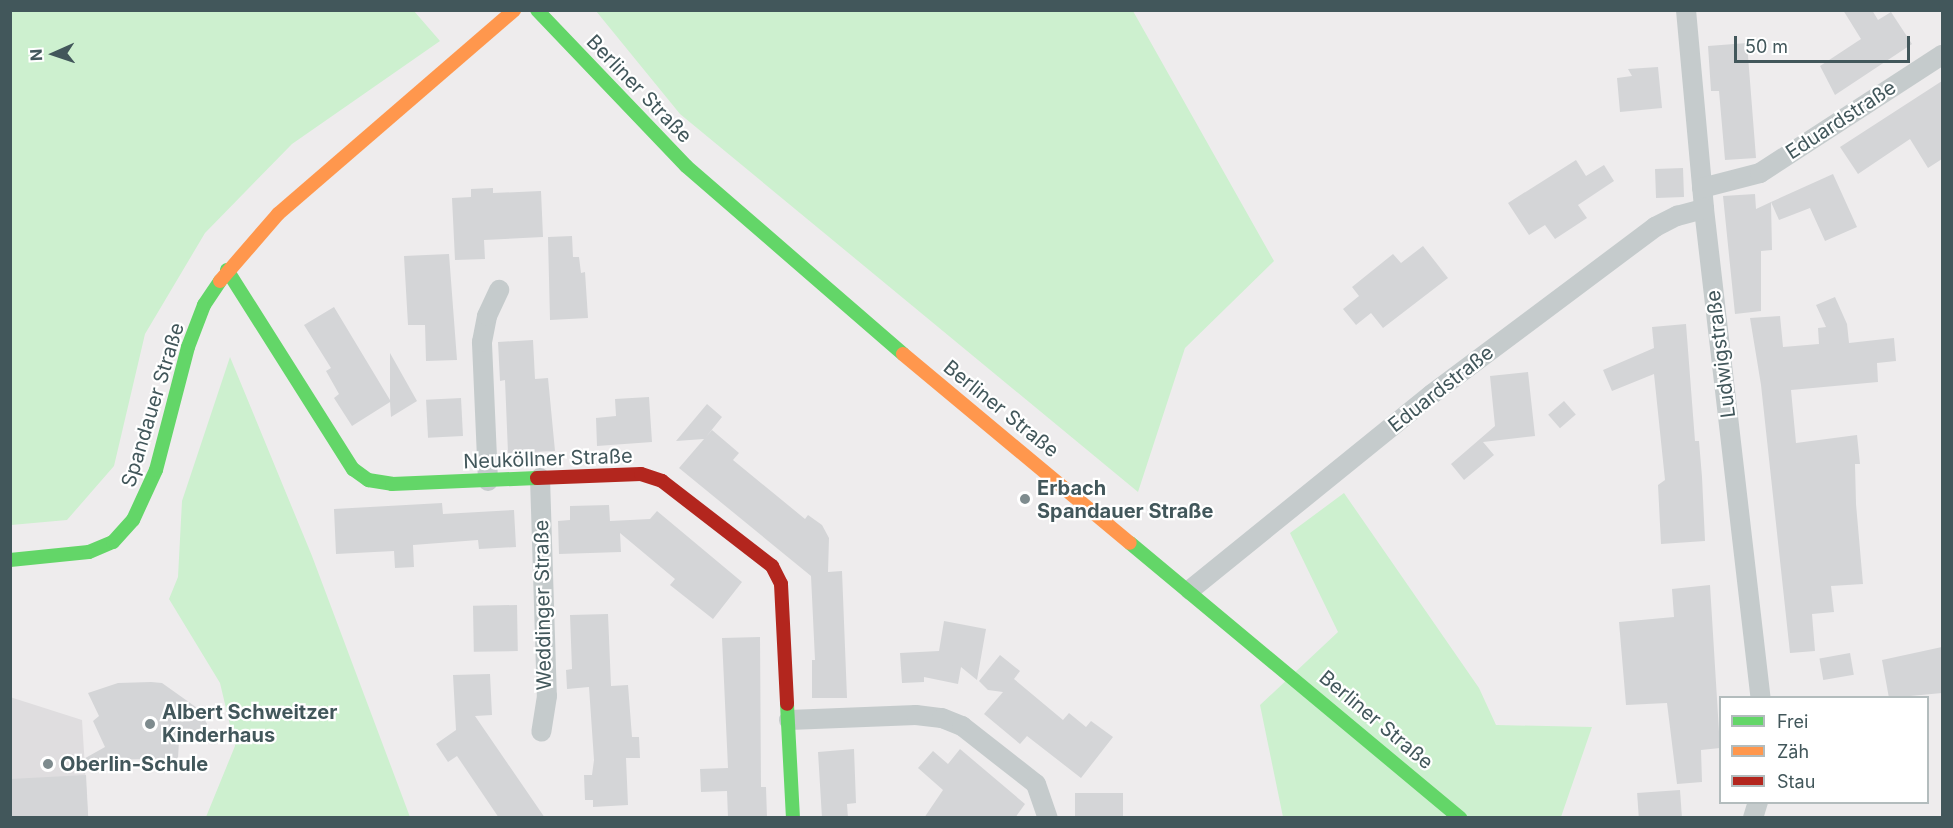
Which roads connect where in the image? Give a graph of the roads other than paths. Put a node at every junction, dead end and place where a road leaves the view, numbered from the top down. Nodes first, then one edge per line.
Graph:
1 (514, 10) edge
2 (537, 10) edge
3 (1686, 10) edge
4 (1942, 55) edge
5 (1702, 188) junction
6 (1704, 209) junction
7 (227, 270) junction
8 (499, 290) dead end
9 (540, 478) junction
10 (488, 481) junction
11 (10, 560) edge
12 (1190, 590) junction
13 (1761, 696) edge
14 (789, 720) junction
15 (541, 732) dead end
16 (793, 818) edge
17 (1048, 818) edge
18 (1460, 818) edge

1 - 7 street, Spandauer Straße
2 - 12 street, Berliner Straße
3 - 5 street, Ludwigstraße
4 - 5 street, Eduardstraße
5 - 6 street, Ludwigstraße
6 - 12 street, Eduardstraße
6 - 13 street, Ludwigstraße
7 - 10 street, Neuköllner Straße
7 - 11 street, Spandauer Straße
8 - 10 street
9 - 10 street, Neuköllner Straße
9 - 14 street, Neuköllner Straße
9 - 15 street, Weddinger Straße
12 - 18 street, Berliner Straße
14 - 16 street, Neuköllner Straße
14 - 17 street

